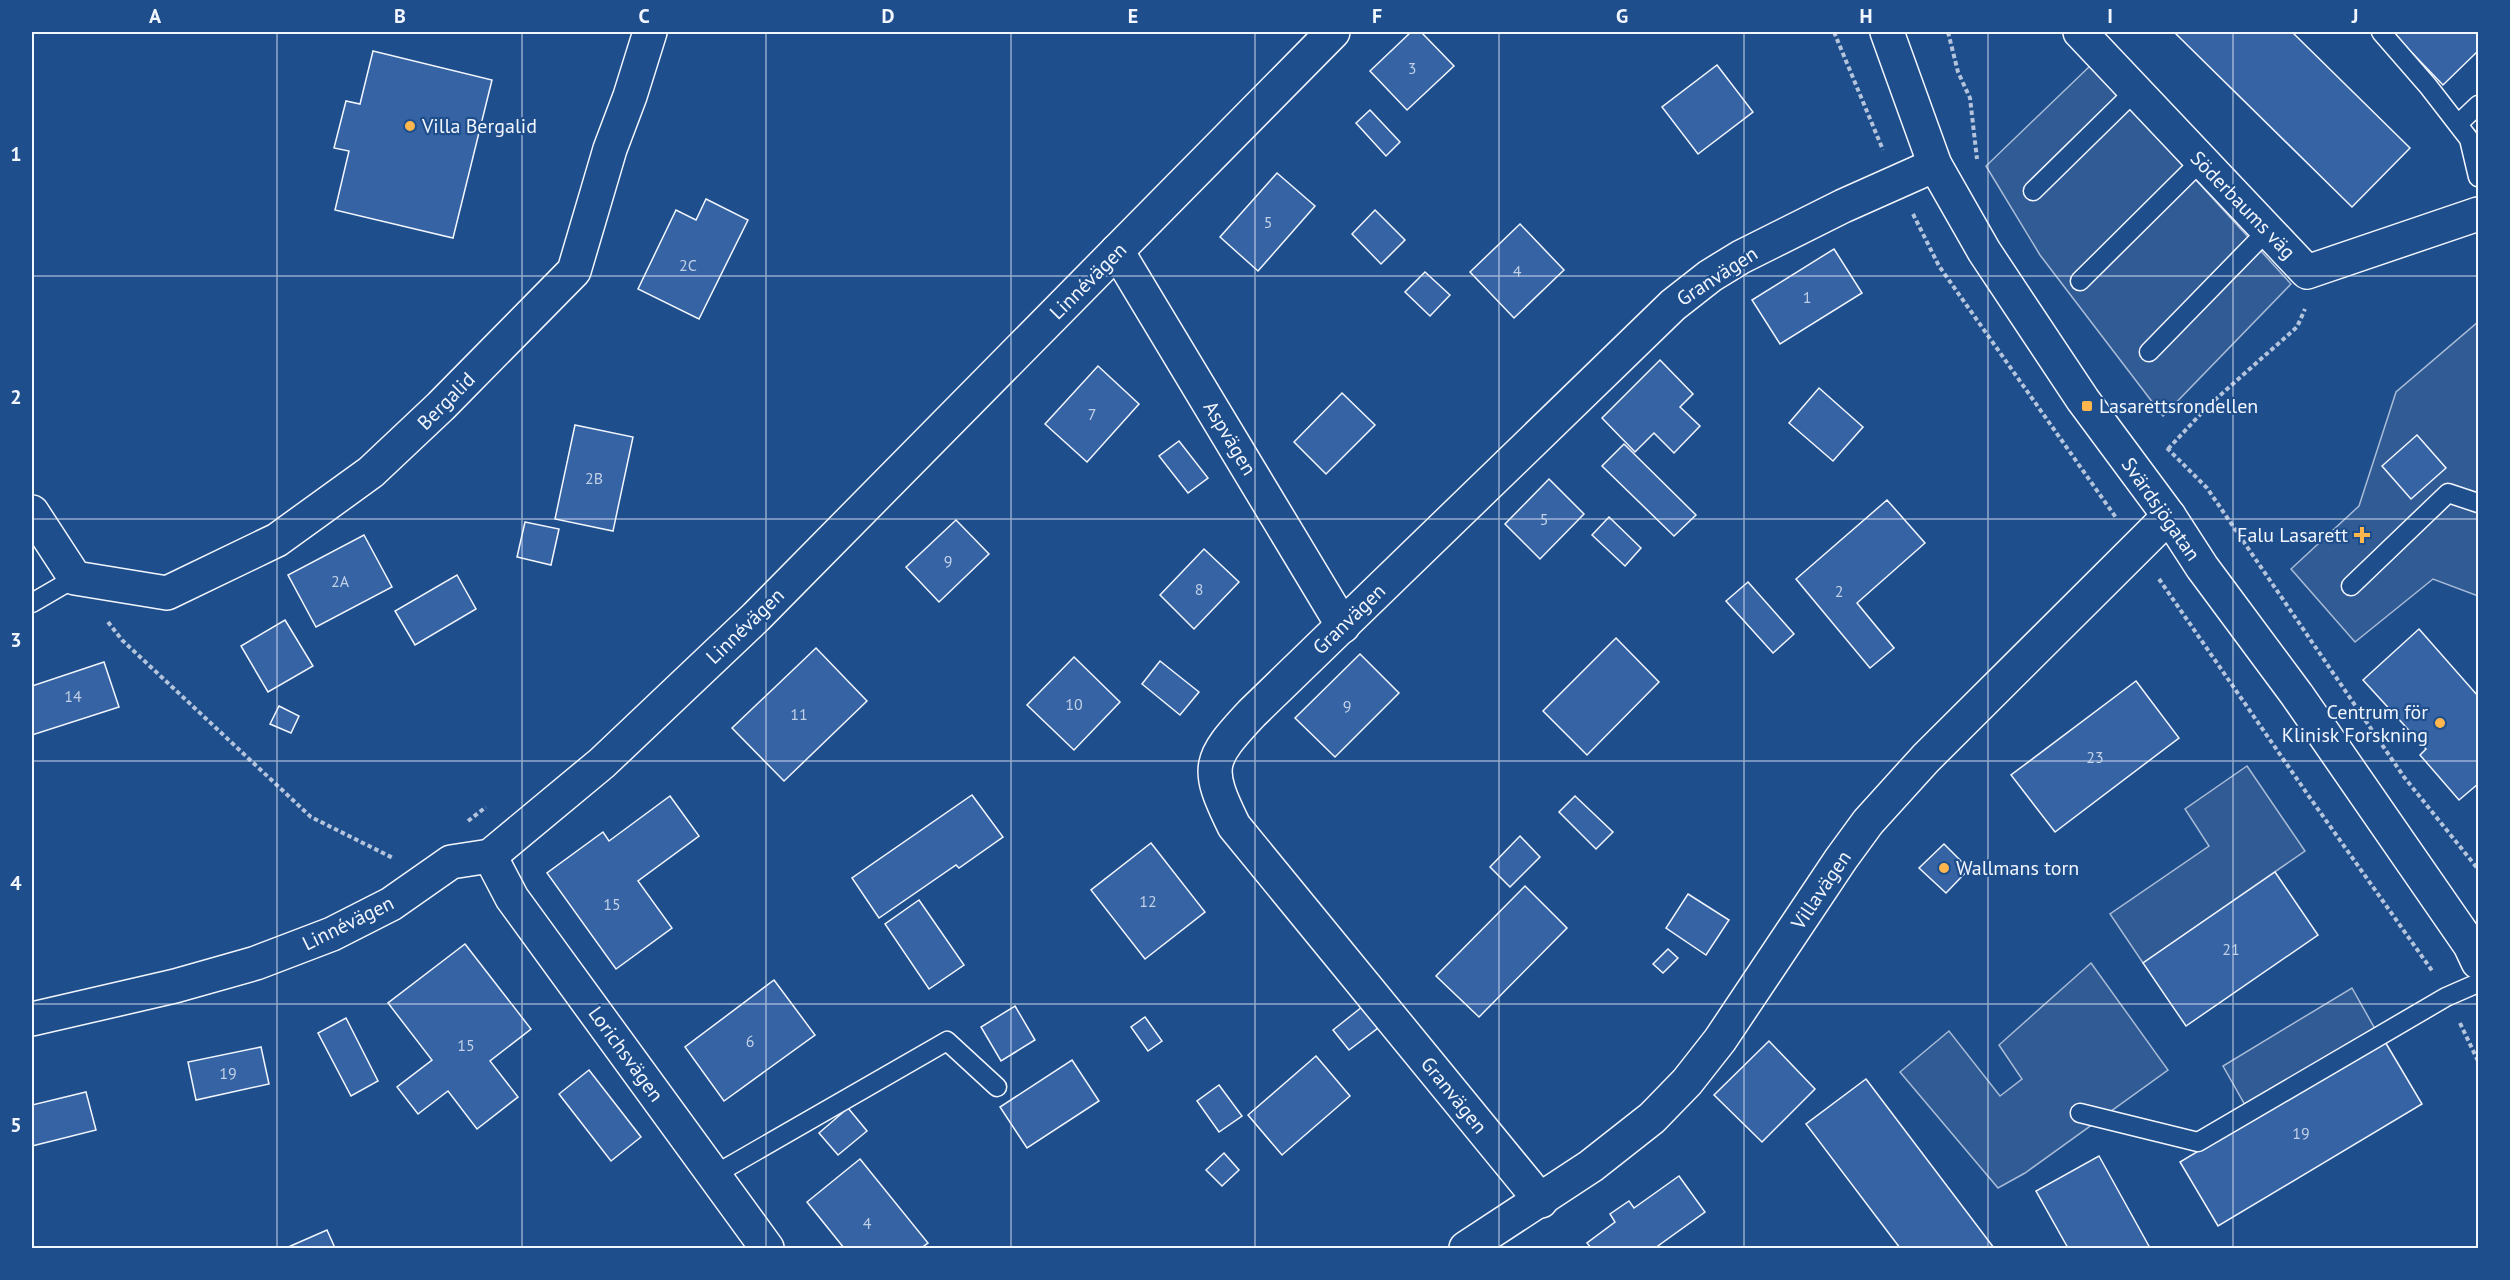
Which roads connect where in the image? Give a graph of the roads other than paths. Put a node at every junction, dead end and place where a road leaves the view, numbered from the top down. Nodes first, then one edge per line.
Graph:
1 (650, 32) edge
2 (1333, 32) edge
3 (1887, 32) edge
4 (2080, 32) edge
5 (2381, 32) edge
6 (2135, 91) junction
7 (2478, 105) edge
8 (2458, 124) junction
9 (2201, 160) junction
10 (1935, 165) junction
11 (2478, 177) edge
12 (2033, 190) dead end
13 (2478, 214) edge
14 (2268, 230) junction
15 (1117, 251) junction
16 (2080, 281) dead end
17 (2149, 352) dead end
18 (2478, 503) edge
19 (32, 512) edge
20 (2169, 516) junction
21 (75, 578) junction
22 (2350, 586) dead end
23 (32, 603) edge
24 (1343, 626) junction
25 (490, 856) junction
26 (2476, 948) edge
27 (2478, 982) edge
28 (32, 1019) edge
29 (997, 1087) dead end
30 (2080, 1113) dead end
31 (714, 1175) junction
32 (1541, 1201) junction
33 (768, 1248) edge
34 (1466, 1248) edge

1 - 21 street, Bergalid
2 - 15 street, Linnévägen
3 - 10 street, Svärdsjögatan
4 - 6 street, Söderbaums väg
5 - 8 lane
6 - 9 street, Söderbaums väg
6 - 12 lane
7 - 8 lane
8 - 11 lane
9 - 14 street, Söderbaums väg
9 - 16 lane
10 - 20 street, Svärdsjögatan
10 - 24 street, Granvägen
13 - 14 street, Söderbaums väg
14 - 17 lane
15 - 24 street, Aspvägen
15 - 25 street, Linnévägen
18 - 22 lane
19 - 21 street
20 - 26 street, Svärdsjögatan
20 - 32 street, Villavägen
21 - 23 lane
24 - 32 street, Granvägen
25 - 28 street, Linnévägen
25 - 31 street, Lorichsvägen
27 - 30 lane
29 - 31 lane
31 - 33 street, Lorichsvägen
32 - 34 street, Villavägen

